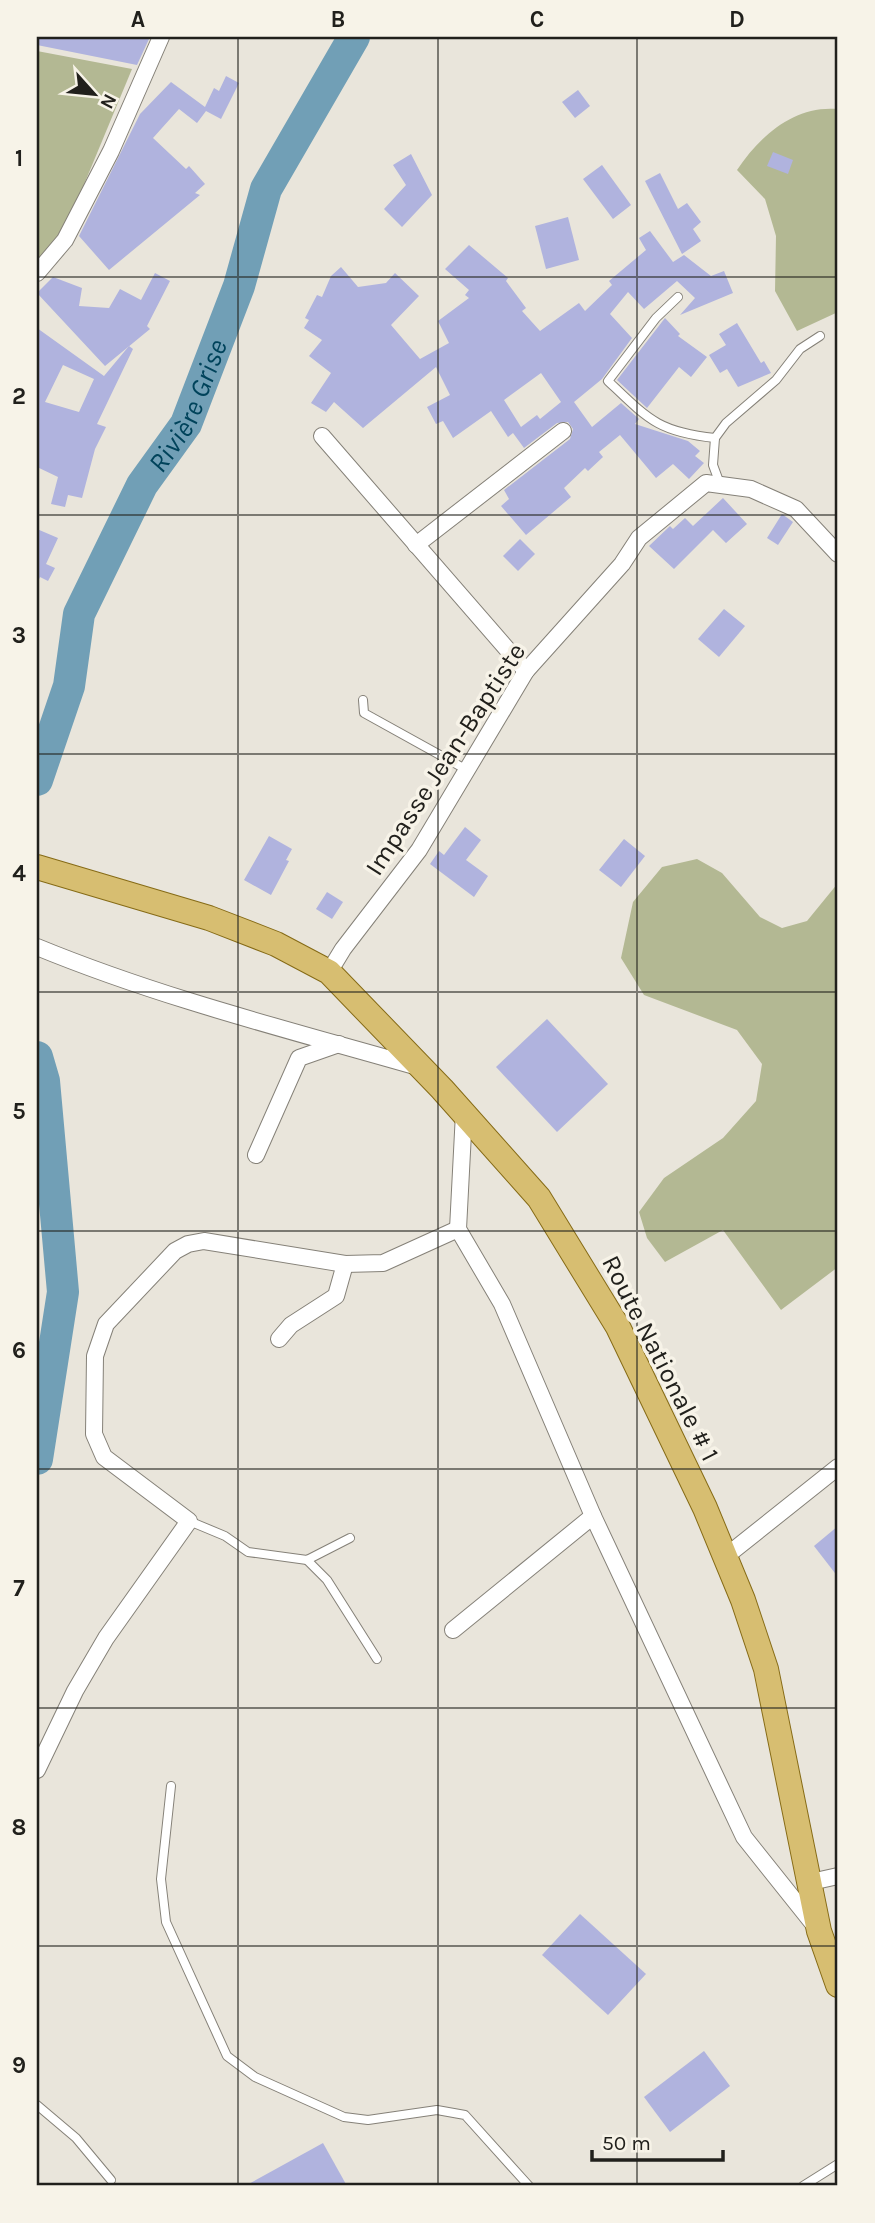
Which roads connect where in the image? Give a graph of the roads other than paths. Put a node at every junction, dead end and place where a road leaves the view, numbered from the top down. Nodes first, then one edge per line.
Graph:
1 (161, 37) edge
2 (37, 273) edge
3 (678, 298) dead end
4 (820, 336) dead end
5 (563, 430) dead end
6 (322, 436) dead end
7 (715, 438) junction
8 (722, 487) junction
9 (416, 545) junction
10 (838, 554) edge
11 (526, 671) junction
12 (363, 700) dead end
13 (467, 770) junction
14 (37, 867) edge
15 (37, 947) edge
16 (330, 972) junction
17 (339, 1044) junction
18 (422, 1068) junction
19 (464, 1112) junction
20 (256, 1155) dead end
21 (458, 1229) junction
22 (345, 1264) junction
23 (279, 1339) dead end
24 (838, 1467) edge
25 (593, 1516) junction
26 (189, 1521) junction
27 (350, 1538) dead end
28 (725, 1557) junction
29 (307, 1560) junction
30 (453, 1630) dead end
31 (377, 1659) dead end
32 (37, 1770) edge
33 (171, 1786) dead end
34 (838, 1876) edge
35 (811, 1882) junction
36 (819, 1931) junction
37 (838, 1985) edge
38 (37, 2105) edge
39 (838, 2164) edge
40 (111, 2180) dead end
41 (529, 2186) edge
42 (803, 2186) edge

1 - 2 street
3 - 7 lane
4 - 7 lane
5 - 9 street
6 - 9 street
7 - 8 lane
8 - 10 street, Impasse Jean-Baptiste
8 - 11 street, Impasse Jean-Baptiste
9 - 11 street
11 - 13 street, Impasse Jean-Baptiste
12 - 13 lane
13 - 16 street, Impasse Jean-Baptiste
14 - 16 main road, Route Nationale # 1
15 - 17 street
16 - 18 main road, Route Nationale # 1
17 - 18 street
17 - 20 street
18 - 19 main road, Route Nationale # 1
19 - 21 street
19 - 28 main road, Route Nationale # 1
21 - 22 street
21 - 25 street
22 - 23 street
22 - 26 street
24 - 28 street
25 - 30 street
25 - 36 street
26 - 29 lane
26 - 32 street
27 - 29 lane
28 - 35 main road, Route Nationale # 1
29 - 31 lane
33 - 41 lane
34 - 35 street
35 - 36 main road, Route Nationale # 1
36 - 37 main road, Route Nationale # 1
38 - 40 lane
39 - 42 lane

